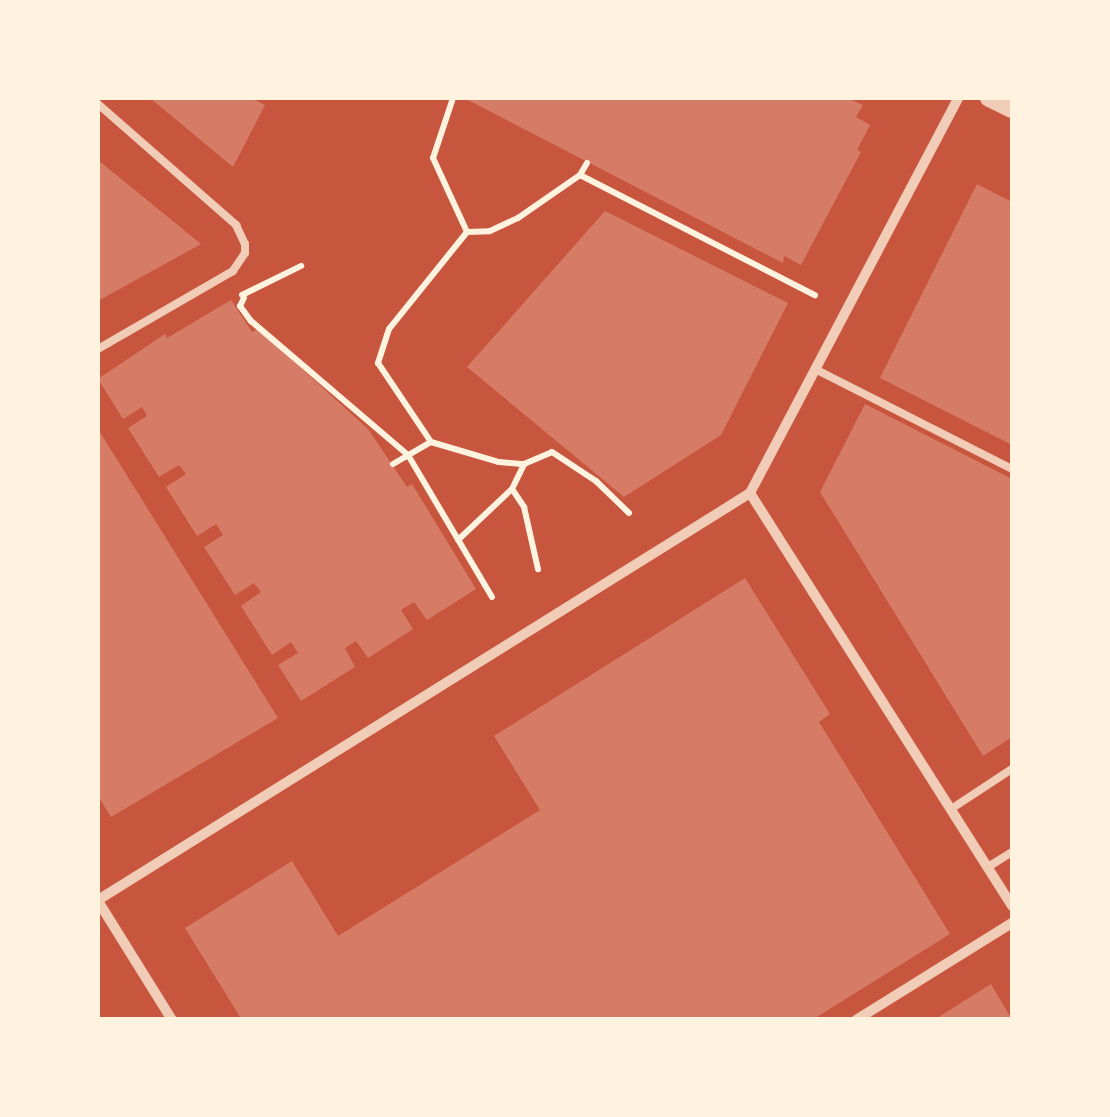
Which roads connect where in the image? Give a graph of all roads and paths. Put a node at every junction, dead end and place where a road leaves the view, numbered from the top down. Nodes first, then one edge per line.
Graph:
1 (453, 98) edge
2 (958, 98) edge
3 (989, 98) edge
4 (98, 104) edge
5 (1012, 109) edge
6 (587, 163) dead end
7 (580, 175) junction
8 (467, 232) junction
9 (815, 295) dead end
10 (244, 298) dead end
11 (98, 349) edge
12 (816, 369) junction
13 (431, 442) junction
14 (408, 455) junction
15 (393, 464) dead end
16 (524, 464) junction
17 (1012, 469) edge
18 (512, 489) junction
19 (750, 493) junction
20 (629, 513) dead end
21 (458, 540) junction
22 (538, 569) dead end
23 (492, 597) dead end
24 (1012, 770) edge
25 (950, 809) junction
26 (1012, 852) edge
27 (988, 867) junction
28 (98, 901) edge
29 (1012, 906) edge
30 (1012, 923) edge
31 (172, 1020) edge
32 (856, 1020) edge

1 - 8 path
2 - 12 street
3 - 5 street
4 - 11 lane
6 - 7 path
7 - 8 path
7 - 9 path
8 - 13 path
10 - 14 path
12 - 17 lane
12 - 19 street
13 - 14 path
13 - 16 path
14 - 15 path
14 - 21 path
16 - 18 path
16 - 20 path
18 - 21 path
18 - 22 path
19 - 25 street
19 - 28 street
21 - 23 path
24 - 25 lane
25 - 27 street
26 - 27 lane
27 - 29 street
28 - 31 street
30 - 32 street

